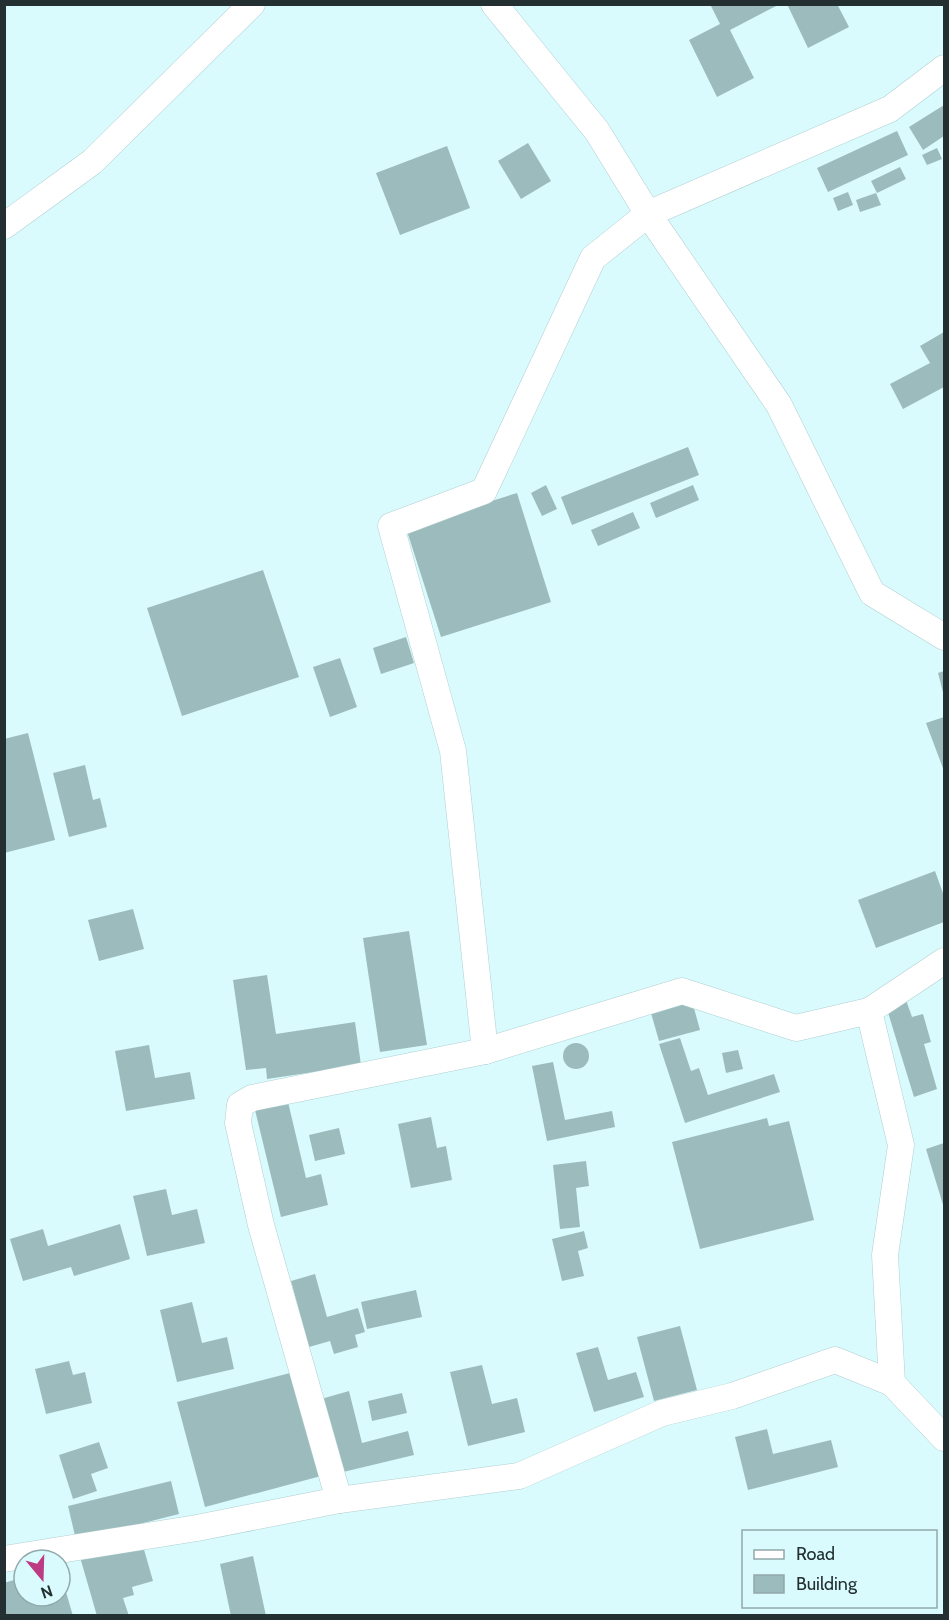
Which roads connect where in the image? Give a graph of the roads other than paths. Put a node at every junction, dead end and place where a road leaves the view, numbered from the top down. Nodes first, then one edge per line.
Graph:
1 (252, 4) edge
2 (494, 4) edge
3 (945, 68) edge
4 (648, 214) junction
5 (4, 226) edge
6 (945, 637) edge
7 (945, 961) edge
8 (869, 1011) junction
9 (485, 1051) junction
10 (891, 1383) junction
11 (945, 1438) edge
12 (339, 1500) junction
13 (4, 1559) edge

1 - 5 street
2 - 4 street
3 - 4 street
4 - 6 street
4 - 9 street
7 - 8 street
8 - 9 street
8 - 10 street
9 - 12 street
10 - 11 street
10 - 12 street
12 - 13 street

